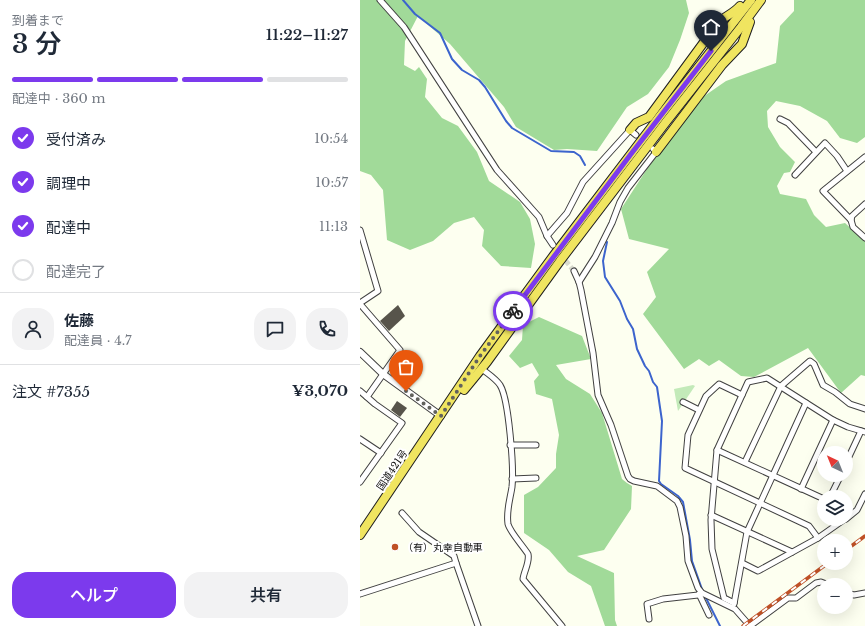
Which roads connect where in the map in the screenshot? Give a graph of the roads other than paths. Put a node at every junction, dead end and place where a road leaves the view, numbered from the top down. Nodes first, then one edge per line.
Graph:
1 (380, 0) edge
2 (746, 0) edge
3 (761, 0) edge
4 (753, 4) edge
5 (744, 29) junction
6 (703, 61) junction
7 (780, 119) dead end
8 (633, 132) joint
9 (655, 151) joint
10 (816, 152) junction
11 (865, 157) edge
12 (847, 171) junction
13 (795, 175) dead end
14 (865, 204) edge
15 (851, 220) junction
16 (360, 230) edge
17 (547, 236) junction
18 (865, 238) edge
19 (553, 245) dead end
20 (574, 271) tunnel mouth
21 (579, 282) junction
22 (360, 303) edge
23 (360, 352) edge
24 (482, 369) junction
25 (383, 374) junction
26 (781, 386) junction
27 (360, 391) edge
28 (742, 395) junction
29 (366, 397) junction
30 (683, 402) dead end
31 (806, 403) junction
32 (865, 409) edge
33 (699, 410) junction
34 (441, 416) junction
35 (833, 420) junction
36 (863, 432) edge
37 (360, 439) edge
38 (536, 444) dead end
39 (510, 446) junction
40 (717, 450) junction
41 (853, 450) edge
42 (381, 453) junction
43 (745, 462) junction
44 (773, 476) junction
45 (536, 478) dead end
46 (512, 479) junction
47 (360, 482) edge
48 (714, 482) junction
49 (801, 489) junction
50 (865, 494) edge
51 (817, 496) edge
52 (760, 503) junction
53 (402, 513) dead end
54 (853, 513) edge
55 (711, 515) junction
56 (834, 526) edge
57 (747, 532) junction
58 (823, 534) edge
59 (360, 535) edge
60 (817, 537) edge
61 (817, 539) edge
62 (792, 552) junction
63 (456, 563) junction
64 (742, 563) junction
65 (817, 583) edge
66 (701, 593) junction
67 (865, 593) edge
68 (360, 594) edge
69 (853, 595) edge
70 (734, 603) junction
71 (734, 609) junction
72 (709, 615) dead end
73 (649, 619) dead end
74 (478, 626) edge
75 (562, 626) edge

1 - 17 street
2 - 8 highway
3 - 4 highway, 国道421号
4 - 5 highway, 国道421号
4 - 6 highway, 国道421号
5 - 6 highway
5 - 9 highway
5 - 24 highway, 国道421号
6 - 34 highway, 国道421号
7 - 10 street
8 - 17 street
9 - 21 street
10 - 12 street
10 - 13 street
11 - 12 street
12 - 15 street
14 - 15 street
15 - 18 street
16 - 22 street
17 - 19 street
20 - 21 street
21 - 66 street
22 - 25 street
23 - 25 street
24 - 34 highway, 国道421号
24 - 39 street
25 - 29 street
25 - 34 street
26 - 28 street
26 - 31 street
26 - 32 street
26 - 43 street
27 - 29 street
28 - 33 street
28 - 40 street
29 - 42 street
30 - 33 street
31 - 35 street
31 - 44 street
33 - 48 street
34 - 59 highway, 国道421号
35 - 36 street
35 - 49 street
36 - 41 street
37 - 42 street
38 - 39 street
39 - 46 street
40 - 43 street
40 - 48 street
42 - 47 street
43 - 44 street
44 - 49 street
44 - 52 street
45 - 46 street
46 - 75 street
48 - 52 street
48 - 55 street
49 - 51 street
50 - 54 street
52 - 57 street
52 - 60 street
53 - 63 street
55 - 57 street
55 - 70 street
56 - 58 street
57 - 62 street
57 - 64 street
61 - 62 street
62 - 64 street
63 - 68 street
63 - 74 street
64 - 70 street
65 - 71 street
66 - 71 street
66 - 72 street
66 - 73 street
67 - 69 street
70 - 71 street

